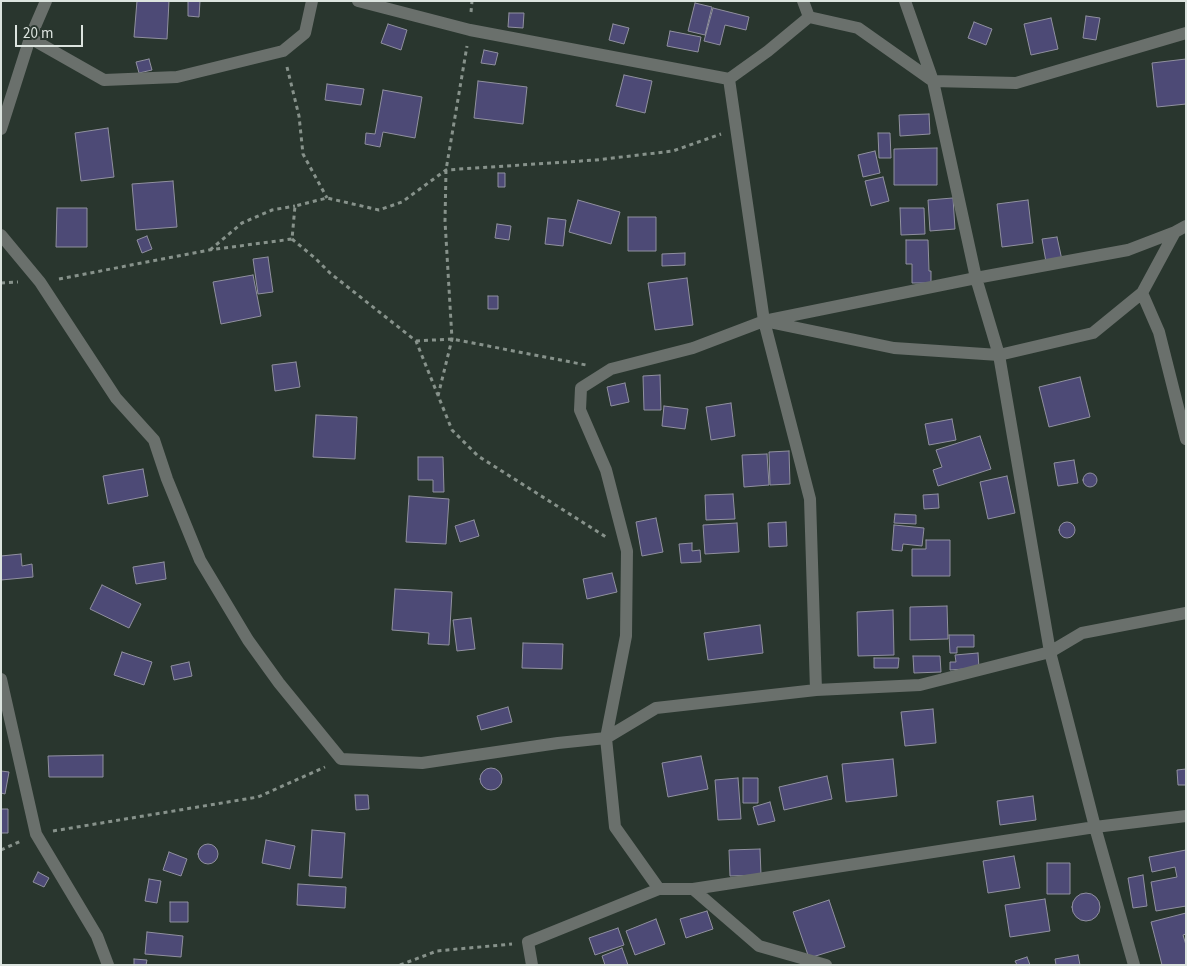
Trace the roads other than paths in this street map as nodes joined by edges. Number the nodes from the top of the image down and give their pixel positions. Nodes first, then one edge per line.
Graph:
1 (46, 1) edge
2 (312, 1) edge
3 (358, 1) edge
4 (803, 1) edge
5 (905, 1) edge
6 (809, 17) junction
7 (1186, 33) edge
8 (30, 38) junction
9 (729, 79) junction
10 (933, 81) junction
11 (1, 129) edge
12 (1181, 229) edge
13 (1, 235) edge
14 (976, 278) junction
15 (1142, 293) junction
16 (764, 322) junction
17 (999, 355) junction
18 (1186, 439) edge
19 (1186, 613) edge
20 (1050, 652) junction
21 (1, 679) edge
22 (816, 690) junction
23 (606, 738) junction
24 (1186, 816) edge
25 (1095, 828) junction
26 (659, 889) junction
27 (694, 889) junction
28 (108, 965) edge
29 (532, 965) edge
30 (826, 965) edge
31 (1134, 965) edge

1 - 8 street
2 - 8 street
3 - 9 street
4 - 6 street
5 - 10 street
6 - 9 street
6 - 10 street
7 - 10 street
8 - 11 street
9 - 16 street
10 - 14 street
12 - 14 street
12 - 15 street
13 - 23 street
14 - 16 street
14 - 17 street
15 - 17 street
15 - 18 street
16 - 17 street
16 - 22 street
16 - 23 street
17 - 20 street
19 - 20 street
20 - 22 street
20 - 25 street
21 - 28 street
22 - 23 street
23 - 26 street
24 - 25 street
25 - 27 street
25 - 31 street
26 - 27 street
26 - 29 street
27 - 30 street

